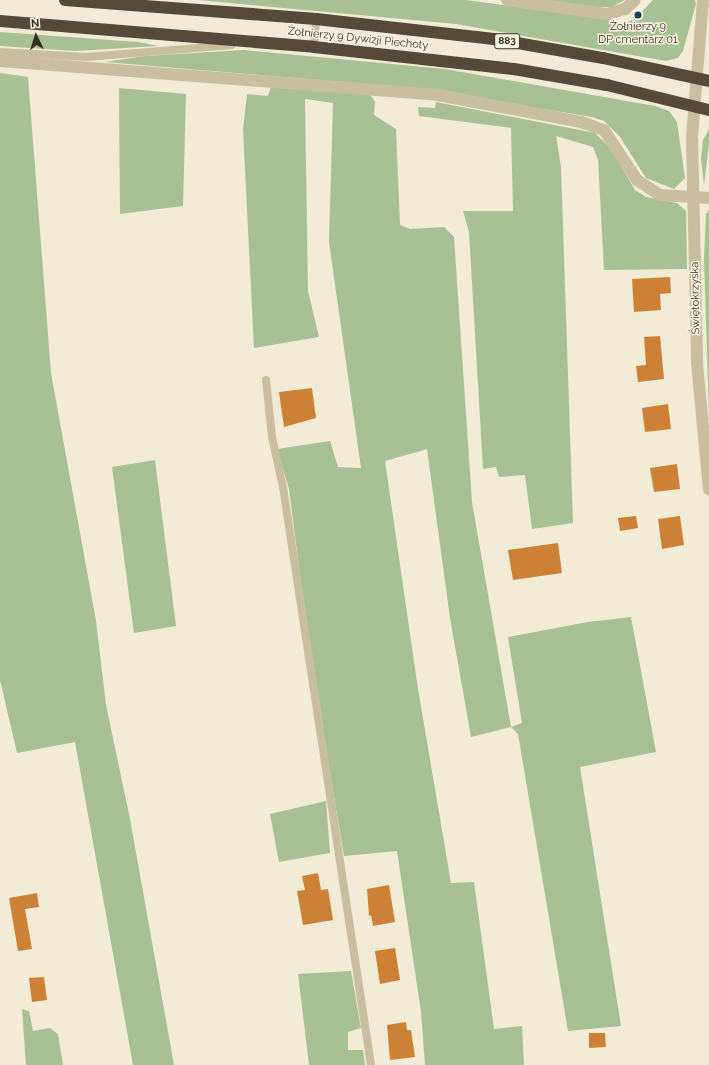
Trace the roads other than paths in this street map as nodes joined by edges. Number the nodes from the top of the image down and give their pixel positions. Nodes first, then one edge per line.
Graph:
1 (65, 0) edge
2 (507, 0) edge
3 (635, 0) edge
4 (703, 0) edge
5 (316, 19) junction
6 (0, 21) edge
7 (268, 43) junction
8 (314, 47) junction
9 (0, 52) edge
10 (0, 60) edge
11 (695, 78) junction
12 (709, 81) edge
13 (694, 106) junction
14 (709, 110) edge
15 (693, 197) junction
16 (709, 198) edge
17 (266, 380) dead end
18 (709, 489) edge
19 (370, 1065) edge

1 - 5 highway, Żołnierzy 9 Dywizji Piechoty / 883
2 - 3 street
4 - 11 street
5 - 8 lane
5 - 11 highway, Żołnierzy 9 Dywizji Piechoty / 883
6 - 7 highway, Żołnierzy 9 Dywizji Piechoty
7 - 8 highway, Żołnierzy 9 Dywizji Piechoty
7 - 9 lane
8 - 13 highway, Żołnierzy 9 Dywizji Piechoty
10 - 15 street
11 - 12 highway, Żołnierzy 9 Dywizji Piechoty / 883
11 - 13 street, Świętokrzyska
13 - 14 highway, Żołnierzy 9 Dywizji Piechoty
13 - 15 street, Świętokrzyska
15 - 16 street
15 - 18 street, Świętokrzyska
17 - 19 lane

